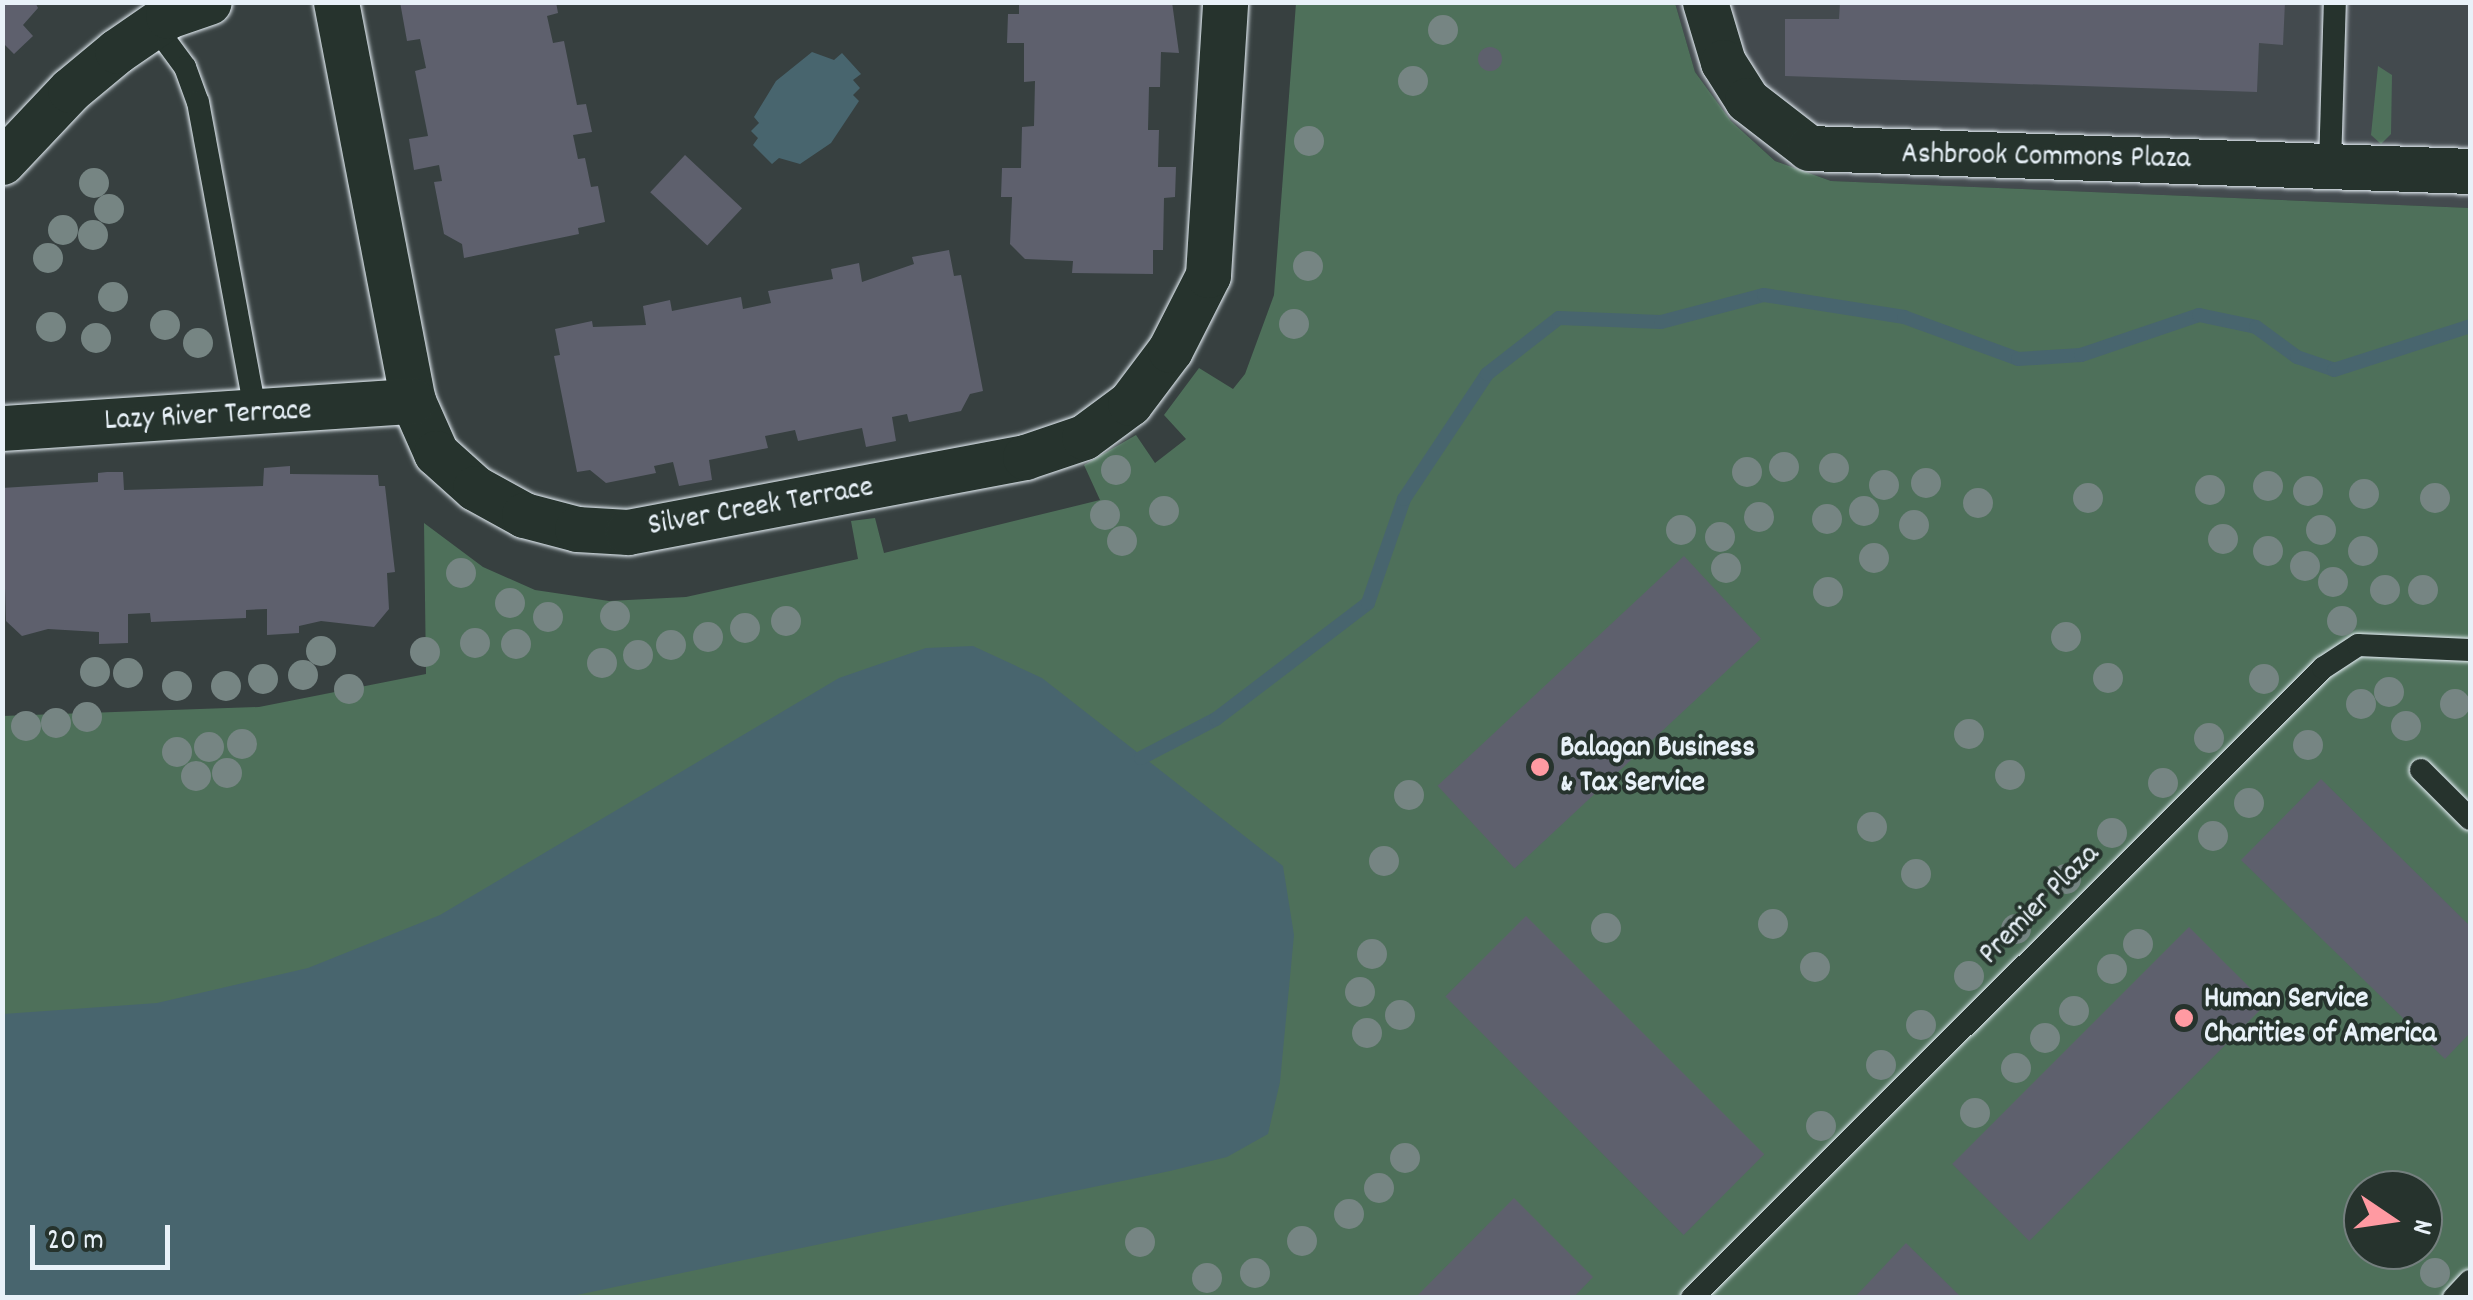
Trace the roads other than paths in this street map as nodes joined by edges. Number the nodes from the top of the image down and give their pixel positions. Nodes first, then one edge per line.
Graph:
1 (209, 2) edge
2 (336, 2) edge
3 (1226, 2) edge
4 (1705, 2) edge
5 (2335, 2) edge
6 (154, 25) junction
7 (2, 162) edge
8 (2330, 166) junction
9 (2470, 170) edge
10 (413, 401) junction
11 (256, 416) junction
12 (2, 428) edge
13 (2470, 650) edge
14 (2422, 770) dead end
15 (2470, 819) edge
16 (2470, 1281) edge
17 (1692, 1298) edge
18 (2454, 1298) edge

1 - 6 street
2 - 10 street, Silver Creek Terrace
3 - 10 street, Silver Creek Terrace
4 - 8 street, Ashbrook Commons Plaza
5 - 8 lane
6 - 7 street
6 - 11 lane
8 - 9 street, Ashbrook Commons Plaza
10 - 11 street, Lazy River Terrace
11 - 12 street, Lazy River Terrace
13 - 17 lane, Premier Plaza
14 - 15 lane
16 - 18 lane

